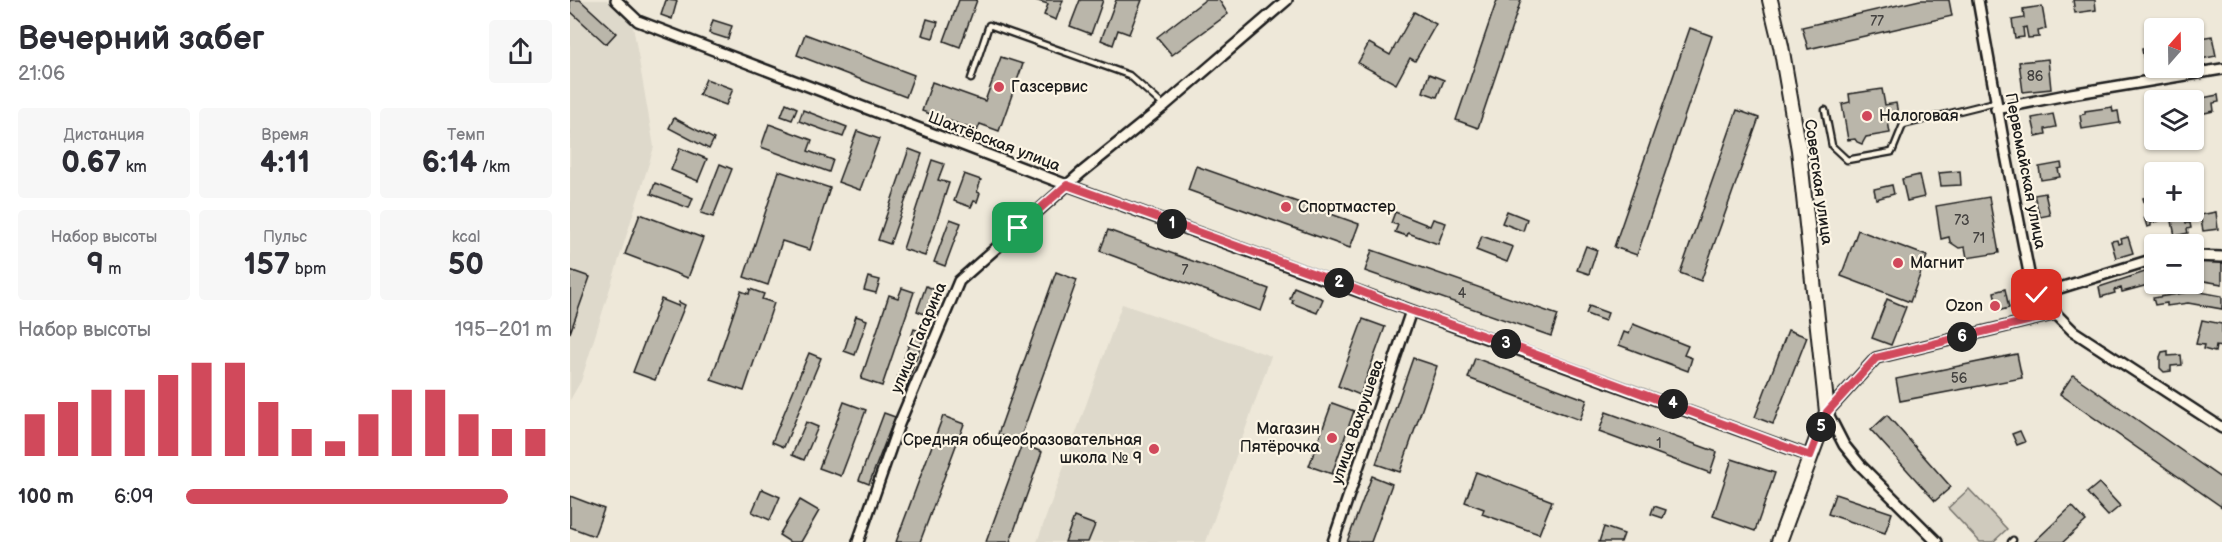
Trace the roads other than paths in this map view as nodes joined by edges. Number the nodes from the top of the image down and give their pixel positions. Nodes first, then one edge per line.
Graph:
1 (616, 0) edge
2 (1770, 0) edge
3 (1990, 0) edge
4 (1283, 1) edge
5 (1978, 2) edge
6 (2222, 69) edge
7 (971, 79) dead end
8 (1164, 106) junction
9 (1996, 106) junction
10 (1826, 110) dead end
11 (1067, 185) junction
12 (2204, 256) edge
13 (2222, 256) edge
14 (2144, 262) edge
15 (2037, 295) junction
16 (1411, 311) junction
17 (2056, 314) junction
18 (1827, 412) junction
19 (2222, 429) edge
20 (1810, 456) junction
21 (858, 542) edge
22 (1333, 542) edge
23 (1779, 542) edge
24 (1937, 542) edge

1 - 11 street, Шахтёрская улица
2 - 18 main road, Советская улица
3 - 5 street, Первомайская улица
4 - 8 street, улица Гагарина
5 - 9 street, Первомайская улица
6 - 9 street
7 - 8 lane
8 - 11 street, улица Гагарина
9 - 10 lane
9 - 15 street, Первомайская улица
11 - 16 street, Шахтёрская улица
11 - 21 street, улица Гагарина
12 - 13 street
14 - 15 street
15 - 17 street, Первомайская улица
16 - 20 street, Шахтёрская улица
16 - 22 street, улица Вахрушева
17 - 18 street
17 - 19 street, Первомайская улица
18 - 20 main road
18 - 24 street
20 - 23 main road

